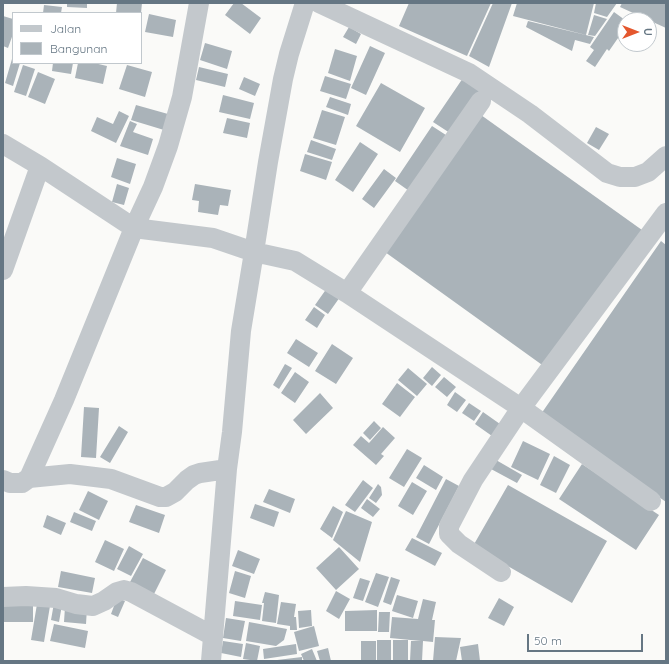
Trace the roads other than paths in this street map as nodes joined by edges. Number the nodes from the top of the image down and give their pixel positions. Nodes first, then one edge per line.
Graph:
1 (305, 3) edge
2 (319, 3) edge
3 (195, 4) edge
4 (481, 101) dead end
5 (3, 144) edge
6 (666, 156) edge
7 (40, 166) junction
8 (663, 223) edge
9 (134, 228) junction
10 (254, 252) junction
11 (3, 270) edge
12 (347, 293) junction
13 (521, 408) junction
14 (227, 469) junction
15 (29, 478) junction
16 (3, 480) edge
17 (651, 501) dead end
18 (501, 572) dead end
19 (3, 597) edge
20 (213, 636) junction
21 (211, 661) edge

1 - 10 street
2 - 6 street
3 - 9 street
4 - 12 street
5 - 7 street
7 - 9 street
7 - 11 street
8 - 13 street
9 - 10 street
9 - 15 street
10 - 12 street
10 - 14 street
12 - 13 street
13 - 17 street
13 - 18 street
14 - 15 street
14 - 20 street
15 - 16 street
19 - 20 street
20 - 21 street

